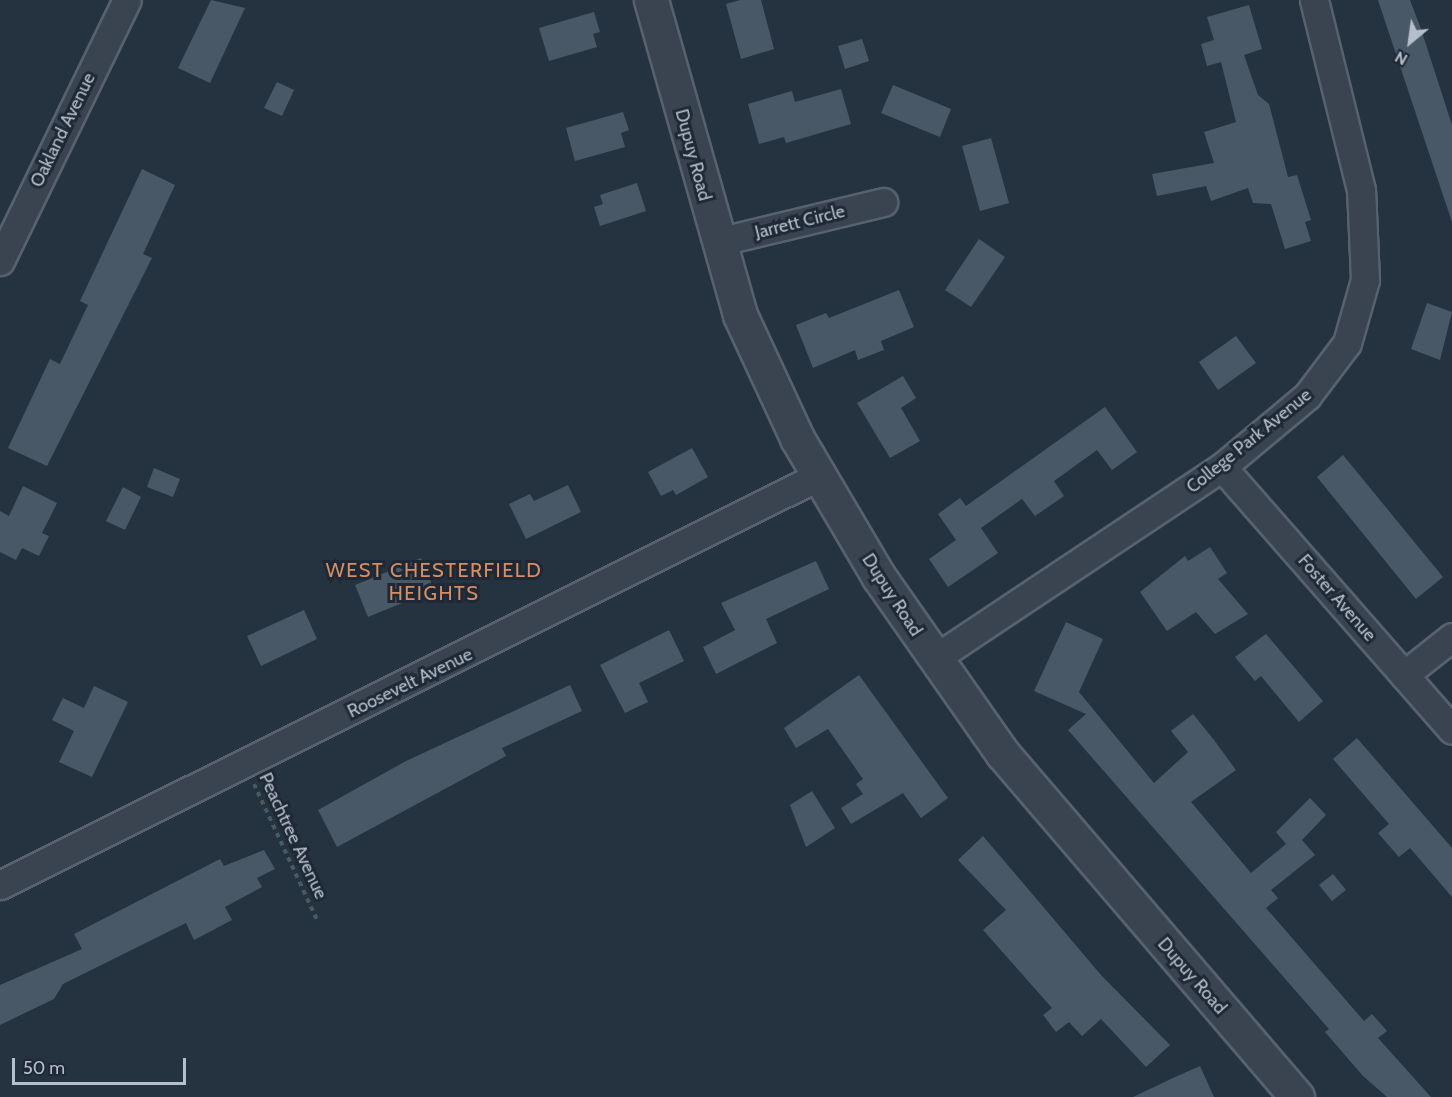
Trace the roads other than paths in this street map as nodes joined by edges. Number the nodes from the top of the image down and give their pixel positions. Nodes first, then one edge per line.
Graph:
1 (127, 0) edge
2 (651, 0) edge
3 (1314, 0) edge
4 (883, 202) dead end
5 (717, 242) junction
6 (0, 261) edge
7 (1222, 467) junction
8 (819, 476) junction
9 (1452, 637) edge
10 (934, 660) junction
11 (1404, 675) junction
12 (1452, 730) edge
13 (0, 885) edge
14 (1285, 1094) edge

1 - 6 street, Oakland Avenue
2 - 5 street, Dupuy Road
3 - 7 street, College Park Avenue
4 - 5 street, Jarrett Circle
5 - 8 street, Dupuy Road
7 - 10 street, College Park Avenue
7 - 11 street, Foster Avenue
8 - 10 street, Dupuy Road
8 - 13 street, Roosevelt Avenue
9 - 11 street
10 - 14 street, Dupuy Road
11 - 12 street, Foster Avenue

